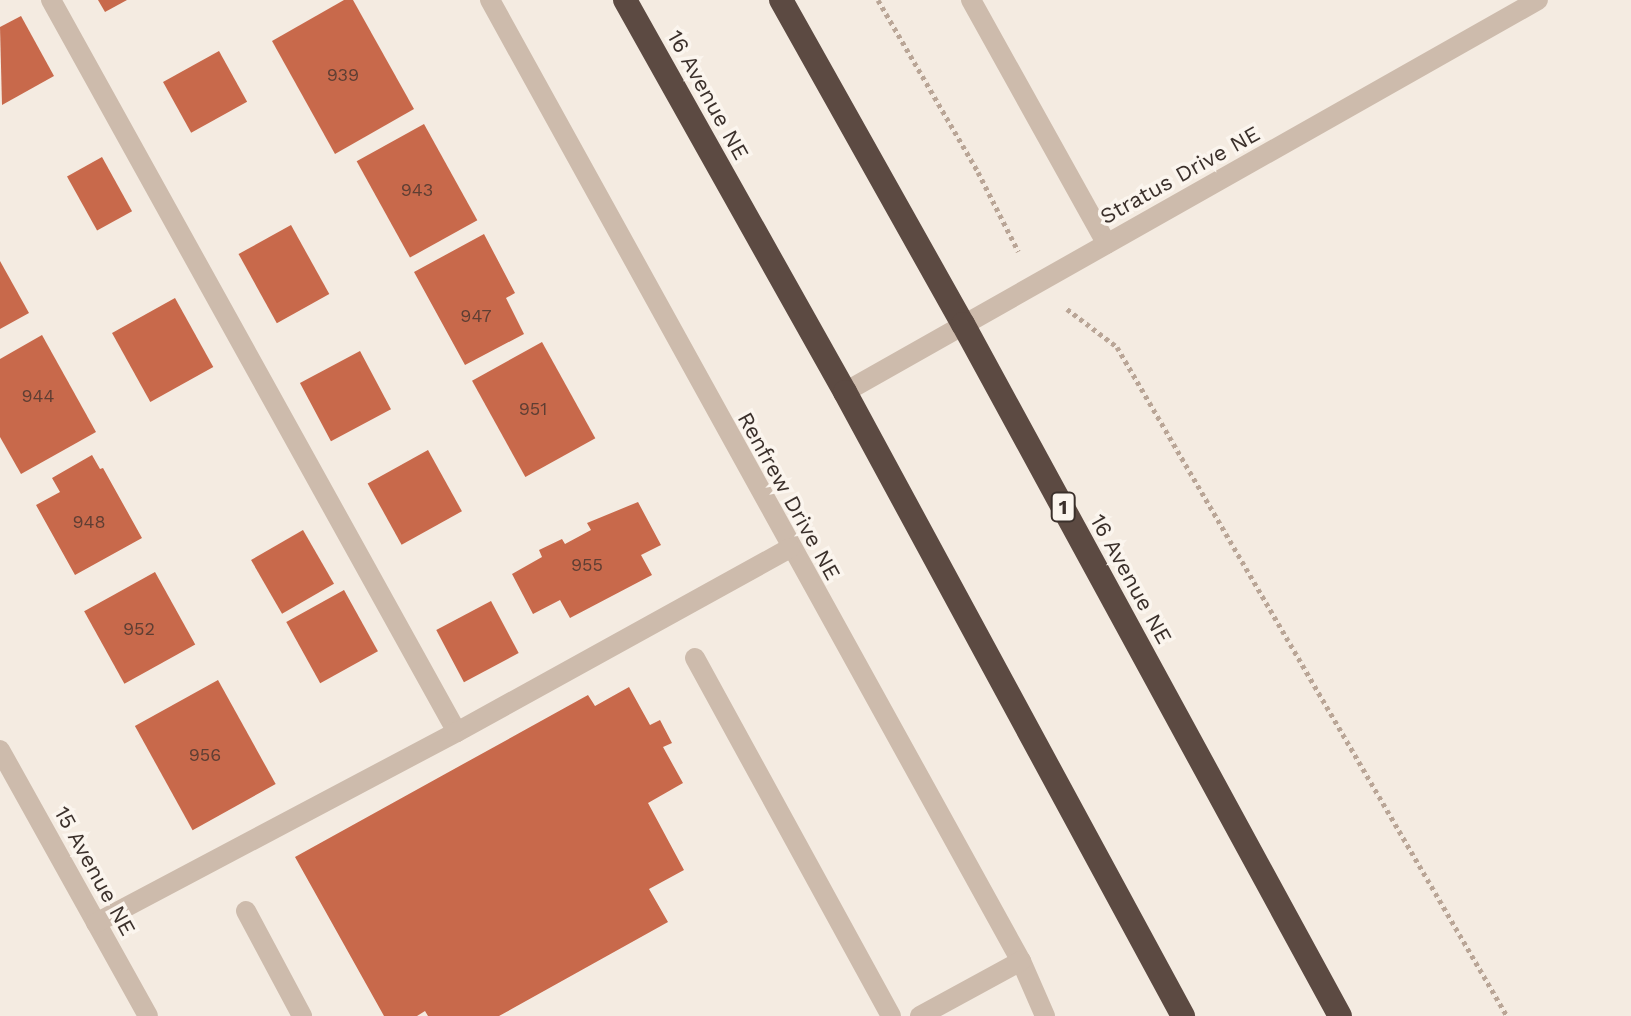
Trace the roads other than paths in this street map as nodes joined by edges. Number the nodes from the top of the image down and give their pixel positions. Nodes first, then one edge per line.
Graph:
1 (51, 0) edge
2 (490, 0) edge
3 (625, 0) edge
4 (781, 0) edge
5 (971, 0) edge
6 (1538, 0) edge
7 (1107, 244) junction
8 (963, 324) junction
9 (845, 392) junction
10 (790, 548) junction
11 (695, 658) dead end
12 (457, 732) junction
13 (0, 750) edge
14 (246, 911) dead end
15 (96, 923) junction
16 (1021, 961) junction
17 (148, 1016) edge
18 (302, 1016) edge
19 (891, 1016) edge
20 (920, 1016) edge
21 (1045, 1016) edge
22 (1183, 1016) edge
23 (1340, 1016) edge

1 - 12 street
2 - 10 street, Renfrew Drive NE
3 - 9 highway, 16 Avenue NE
4 - 8 highway, 16 Avenue NE / 1
5 - 7 street
6 - 7 street, Stratus Drive NE
7 - 8 street, Stratus Drive NE
8 - 9 street, Stratus Drive NE
8 - 23 highway, 16 Avenue NE / 1
9 - 22 highway, 16 Avenue NE
10 - 12 street
10 - 16 street, Renfrew Drive NE
11 - 19 street
12 - 15 street
13 - 15 street, 15 Avenue NE
14 - 18 street
15 - 17 street, 15 Avenue NE
16 - 20 street
16 - 21 street, Renfrew Drive NE

